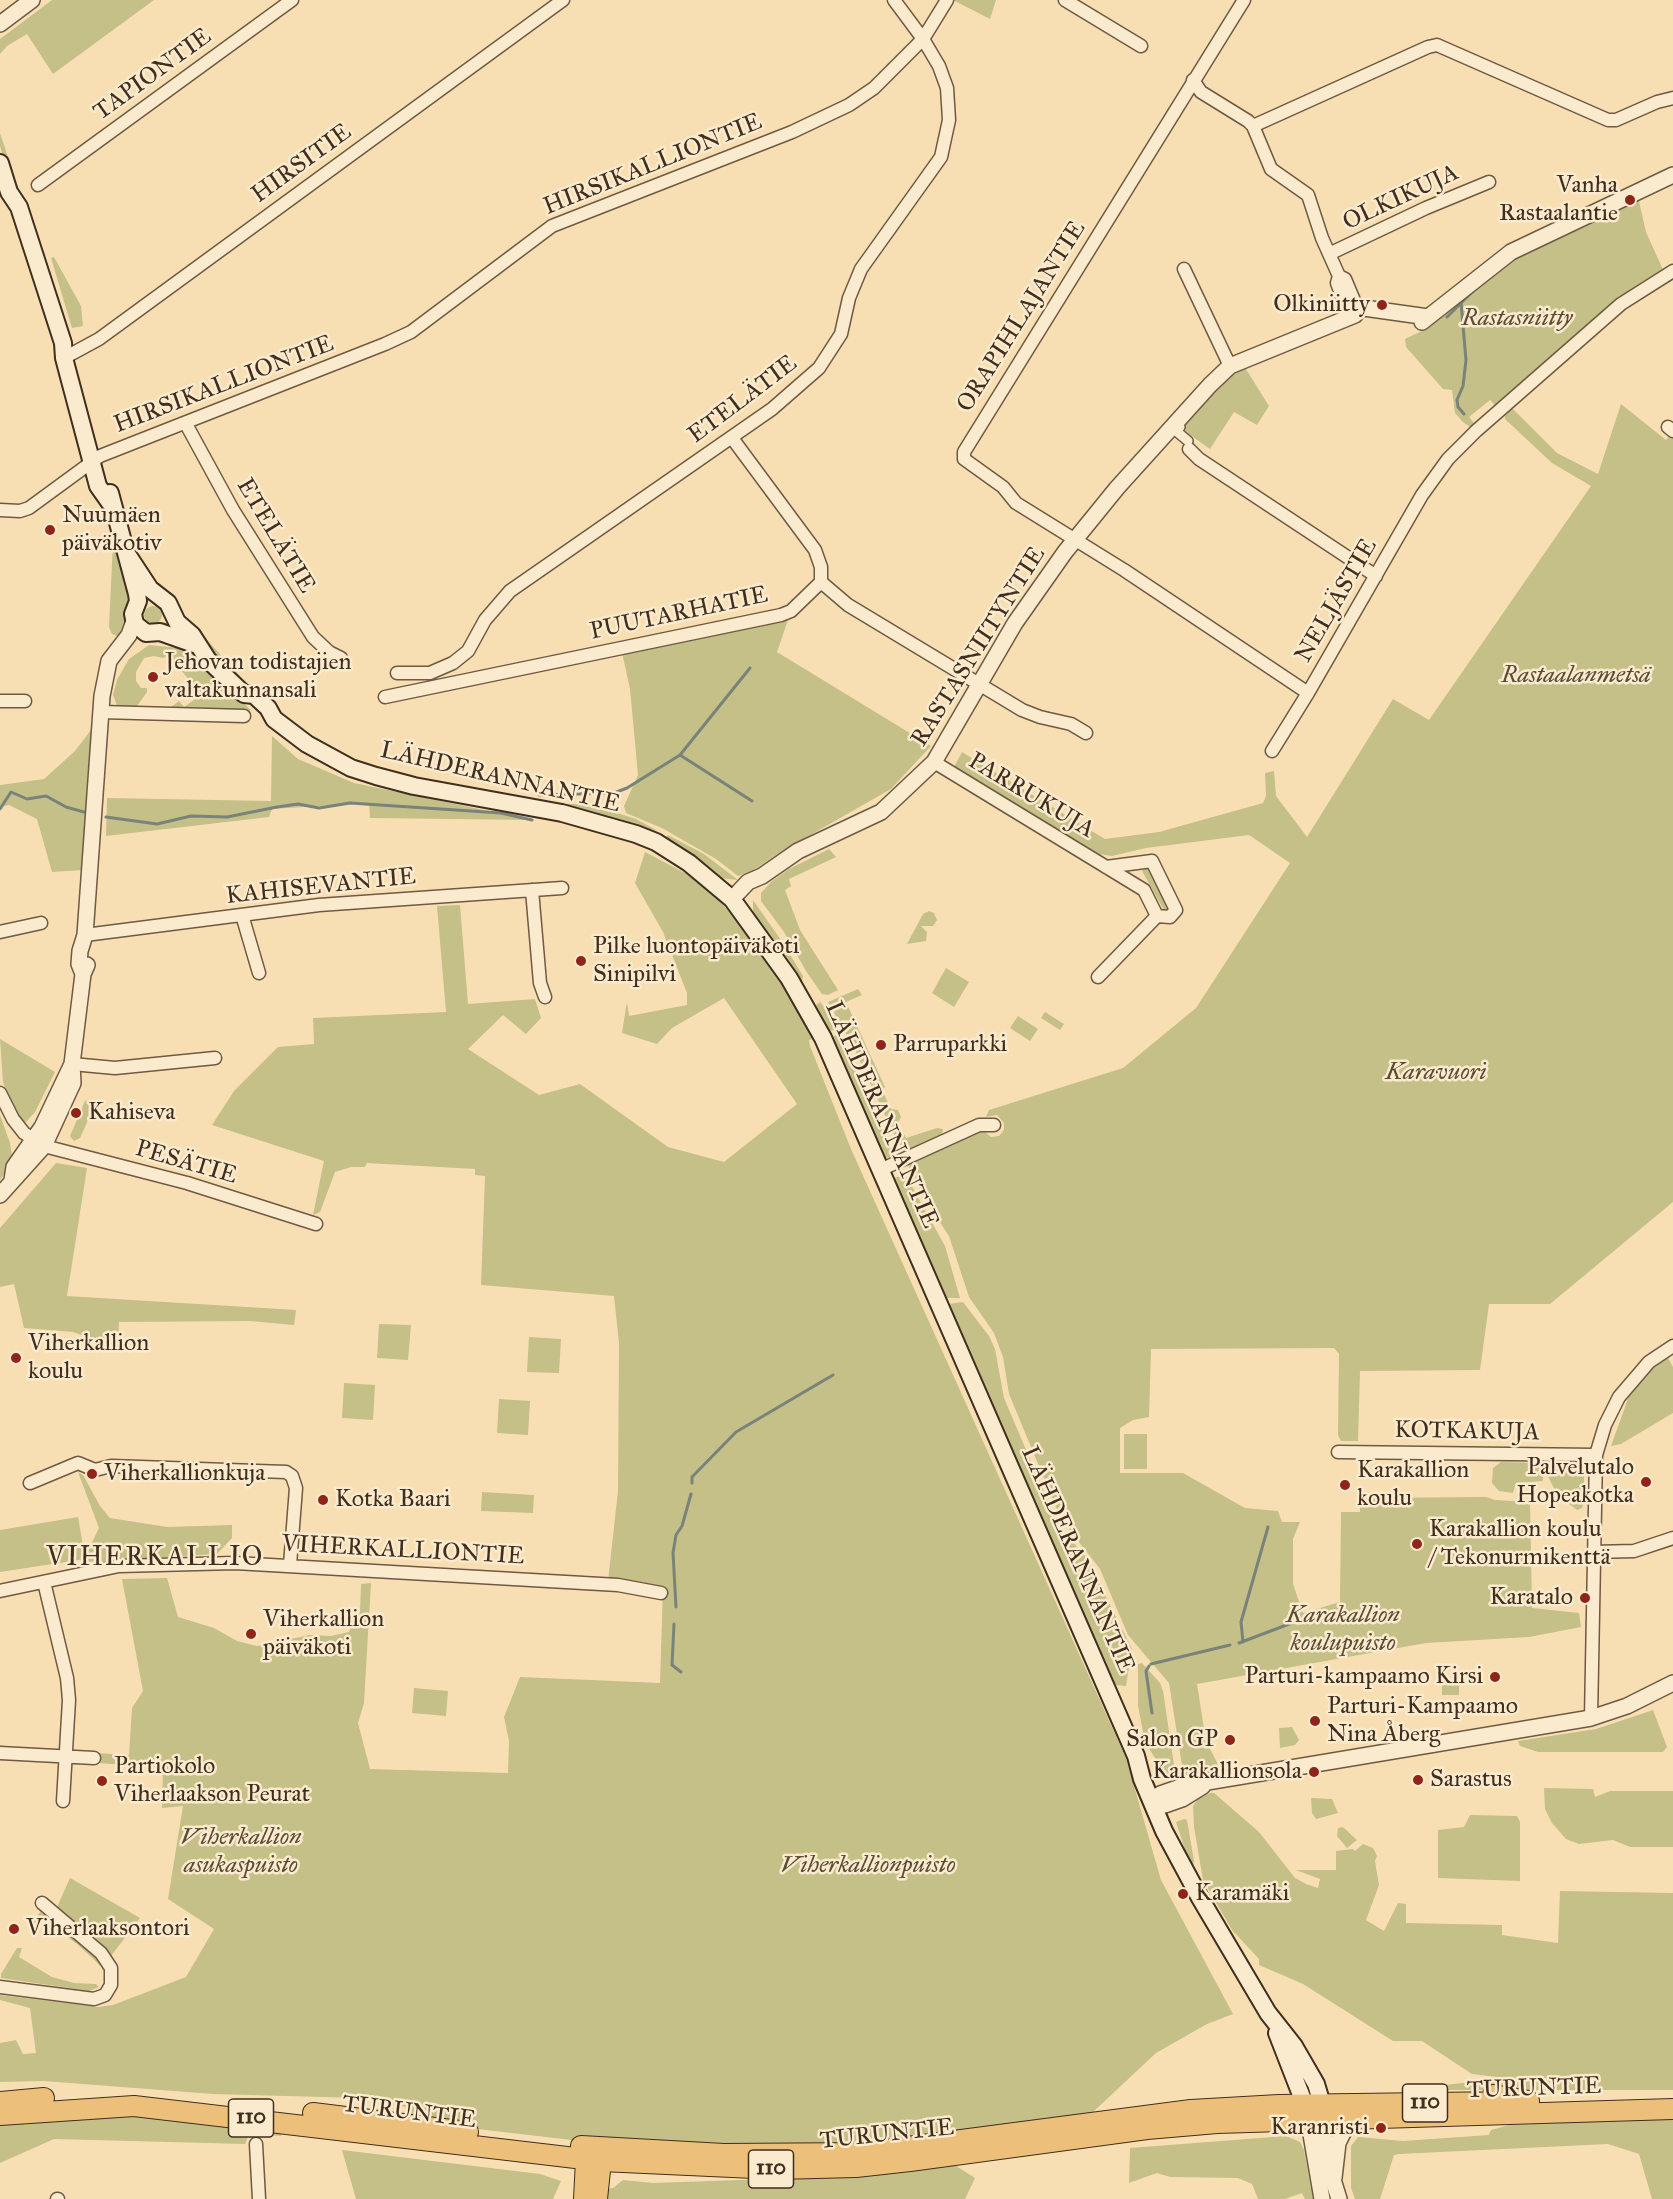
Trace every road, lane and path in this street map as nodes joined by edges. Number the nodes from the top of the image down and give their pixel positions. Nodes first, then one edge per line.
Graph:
1 (32, 0) edge
2 (292, 0) edge
3 (563, 0) edge
4 (894, 0) edge
5 (947, 0) edge
6 (1065, 0) edge
7 (1244, 0) edge
8 (16, 10) junction
9 (0, 14) edge
10 (0, 24) edge
11 (923, 39) junction
12 (1141, 46) dead end
13 (1194, 80) junction
14 (1673, 98) edge
15 (1253, 126) junction
16 (0, 163) edge
17 (1673, 175) edge
18 (1489, 182) dead end
19 (38, 185) dead end
20 (1331, 253) junction
21 (1184, 269) dead end
22 (1673, 270) edge
23 (1354, 314) junction
24 (64, 358) junction
25 (1230, 366) junction
26 (186, 424) junction
27 (1180, 427) dead end
28 (732, 438) junction
29 (1188, 443) joint
30 (96, 459) junction
31 (0, 510) edge
32 (1075, 539) junction
33 (128, 554) junction
34 (1376, 576) junction
35 (821, 582) junction
36 (155, 595) junction
37 (138, 601) junction
38 (171, 610) junction
39 (134, 621) junction
40 (155, 633) junction
41 (195, 644) junction
42 (341, 658) dead end
43 (397, 673) dead end
44 (106, 676) junction
45 (978, 684) junction
46 (1308, 693) junction
47 (385, 697) dead end
48 (0, 701) edge
49 (25, 701) dead end
50 (101, 712) junction
51 (244, 716) dead end
52 (1086, 732) dead end
53 (1272, 751) dead end
54 (934, 762) junction
55 (1106, 867) junction
56 (562, 888) dead end
57 (532, 890) junction
58 (732, 899) junction
59 (242, 915) junction
60 (1157, 916) junction
61 (41, 923) dead end
62 (0, 932) edge
63 (85, 935) junction
64 (260, 973) dead end
65 (1098, 977) dead end
66 (545, 997) dead end
67 (215, 1058) dead end
68 (72, 1064) junction
69 (0, 1093) edge
70 (994, 1125) dead end
71 (39, 1143) junction
72 (880, 1170) junction
73 (0, 1195) edge
74 (316, 1224) dead end
75 (1673, 1346) edge
76 (1338, 1452) dead end
77 (1596, 1455) junction
78 (30, 1483) dead end
79 (1673, 1538) edge
80 (1593, 1552) junction
81 (290, 1566) junction
82 (44, 1582) junction
83 (0, 1591) edge
84 (661, 1593) dead end
85 (1673, 1683) edge
86 (1591, 1718) junction
87 (0, 1752) edge
88 (65, 1756) junction
89 (94, 1758) dead end
90 (63, 1801) dead end
91 (1159, 1801) junction
92 (42, 1903) dead end
93 (0, 1987) edge
94 (1673, 2100) edge
95 (0, 2102) edge
96 (1316, 2108) junction
97 (1673, 2109) edge
98 (0, 2115) edge
99 (1356, 2119) junction
100 (256, 2144) dead end
101 (594, 2156) junction
102 (1334, 2181) junction
103 (259, 2199) edge
104 (584, 2199) edge
105 (597, 2199) edge
106 (1322, 2199) edge
107 (1339, 2199) edge

1 - 8 street
2 - 19 street, TAPIONTIE
3 - 24 street, HIRSITIE
4 - 11 street, ETELÄTIE
5 - 11 street, HIRSIKALLIONTIE
6 - 12 street
7 - 13 street
8 - 9 street
8 - 10 street
11 - 26 street, HIRSIKALLIONTIE
11 - 28 street, ETELÄTIE
13 - 15 street
13 - 32 street, ORAPIHLAJANTIE
14 - 15 street
15 - 20 street
16 - 24 main road
17 - 23 street
18 - 20 street, OLKIKUJA
20 - 23 street
21 - 25 street
22 - 34 street, NELJÄSTIE
23 - 25 street, RASTASNIITYNTIE
24 - 30 main road
25 - 32 street, RASTASNIITYNTIE
26 - 30 street, HIRSIKALLIONTIE
26 - 42 street, ETELÄTIE
27 - 29 street
28 - 35 street
28 - 43 street, ETELÄTIE
29 - 34 street
30 - 31 street, HIRSIKALLIONTIE
30 - 33 main road
32 - 45 street, RASTASNIITYNTIE
32 - 46 street, NELJÄSTIE
33 - 36 main road
33 - 37 main road
34 - 46 street, NELJÄSTIE
35 - 45 street
35 - 47 street, PUUTARHATIE
36 - 37 street
36 - 38 main road
37 - 39 main road
38 - 40 street
38 - 41 main road, LÄHDERANNANTIE
39 - 40 main road
39 - 44 street
40 - 41 main road, LÄHDERANNANTIE
40 - 44 street
41 - 58 main road, LÄHDERANNANTIE
44 - 50 street
45 - 52 street
45 - 54 street, RASTASNIITYNTIE
46 - 53 street
48 - 49 street
50 - 51 street
50 - 63 street
54 - 55 street, PARRUKUJA
54 - 58 street, RASTASNIITYNTIE
55 - 60 street, PARRUKUJA
55 - 60 street, PARRUKUJA
56 - 57 street, KAHISEVANTIE
57 - 59 street, KAHISEVANTIE
57 - 66 street
58 - 72 main road, LÄHDERANNANTIE
59 - 63 street, KAHISEVANTIE
59 - 64 street
60 - 65 street, PARRUKUJA
61 - 62 street
63 - 68 street
67 - 68 street
68 - 71 street
69 - 71 street
70 - 72 street
71 - 73 street
71 - 74 street, PESÄTIE
72 - 91 main road, LÄHDERANNANTIE
75 - 77 street
76 - 77 street, KOTKAKUJA
77 - 80 street
78 - 81 street
79 - 80 street
80 - 86 street
81 - 82 street, VIHERKALLIONTIE
81 - 84 street, VIHERKALLIONTIE
82 - 83 street, VIHERKALLIONTIE
82 - 88 street
85 - 86 street
86 - 91 street
87 - 88 street
88 - 89 street
88 - 90 street
91 - 96 main road, LÄHDERANNANTIE
92 - 93 street
94 - 96 main road, TURUNTIE / 110
95 - 101 main road, TURUNTIE / 110
96 - 99 main road, TURUNTIE / 110
96 - 101 main road, TURUNTIE / 110
96 - 102 street
96 - 106 street
97 - 99 main road, TURUNTIE / 110
98 - 101 main road, TURUNTIE / 110
99 - 102 street
100 - 103 street
101 - 104 main road
101 - 105 main road
102 - 107 street

